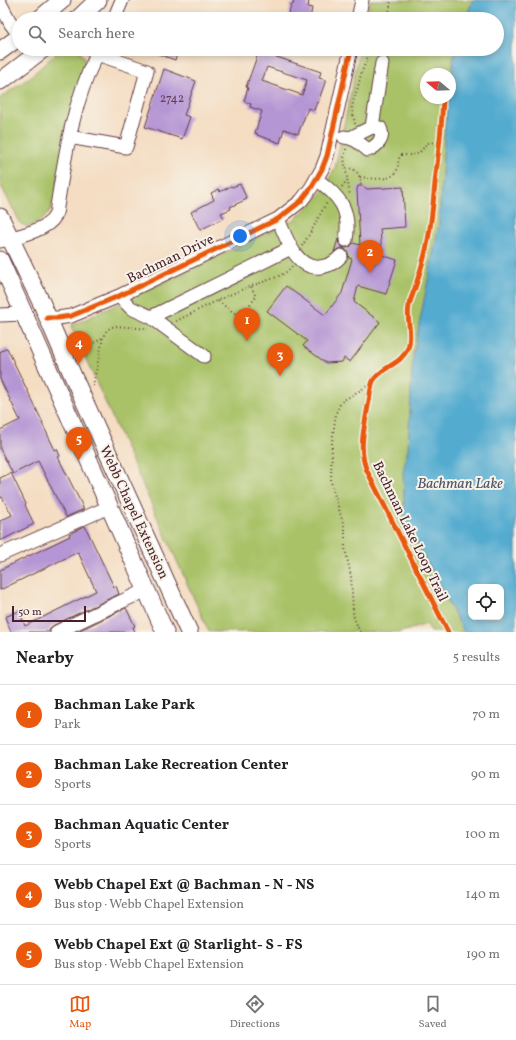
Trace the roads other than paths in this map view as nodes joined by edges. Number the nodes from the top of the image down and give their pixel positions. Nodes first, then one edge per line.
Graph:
1 (62, 0) edge
2 (98, 0) edge
3 (122, 0) edge
4 (362, 0) edge
5 (0, 3) edge
6 (48, 12) edge
7 (85, 12) edge
8 (117, 12) edge
9 (359, 12) edge
10 (12, 26) edge
11 (12, 42) edge
12 (0, 51) edge
13 (34, 56) edge
14 (94, 56) edge
15 (109, 56) edge
16 (349, 56) edge
17 (382, 63) dead end
18 (0, 81) edge
19 (372, 127) junction
20 (332, 136) junction
21 (69, 137) junction
22 (350, 138) junction
23 (316, 180) junction
24 (0, 217) edge
25 (278, 219) junction
26 (5, 240) edge
27 (346, 240) dead end
28 (291, 248) junction
29 (341, 256) dead end
30 (0, 260) edge
31 (119, 296) junction
32 (24, 314) junction
33 (0, 315) edge
34 (151, 317) junction
35 (48, 318) junction
36 (204, 356) dead end
37 (129, 499) junction
38 (109, 507) junction
39 (0, 555) edge
40 (146, 590) junction
41 (57, 632) edge
42 (165, 632) edge
43 (189, 632) edge

1 - 6 main road
2 - 7 main road
3 - 8 street
4 - 9 street
5 - 10 street
11 - 12 main road
13 - 18 main road
14 - 21 street
15 - 21 street
16 - 20 street, Bachman Drive
17 - 19 street
19 - 22 street
19 - 22 street
20 - 22 street
20 - 23 street, Bachman Drive
21 - 26 street
23 - 25 street, Bachman Drive
23 - 27 street
24 - 26 main road, Webb Chapel Extension
25 - 28 street
25 - 31 street, Bachman Drive
26 - 35 main road, Webb Chapel Extension
28 - 29 street
28 - 34 street
30 - 32 main road, Webb Chapel Extension
31 - 34 street
31 - 35 street, Bachman Drive
32 - 33 street
32 - 35 main road
32 - 38 main road, Webb Chapel Extension
34 - 36 street
35 - 37 main road, Webb Chapel Extension
37 - 38 main road
37 - 43 main road, Webb Chapel Extension
38 - 39 street
38 - 40 main road, Webb Chapel Extension
40 - 41 street
40 - 42 main road, Webb Chapel Extension

